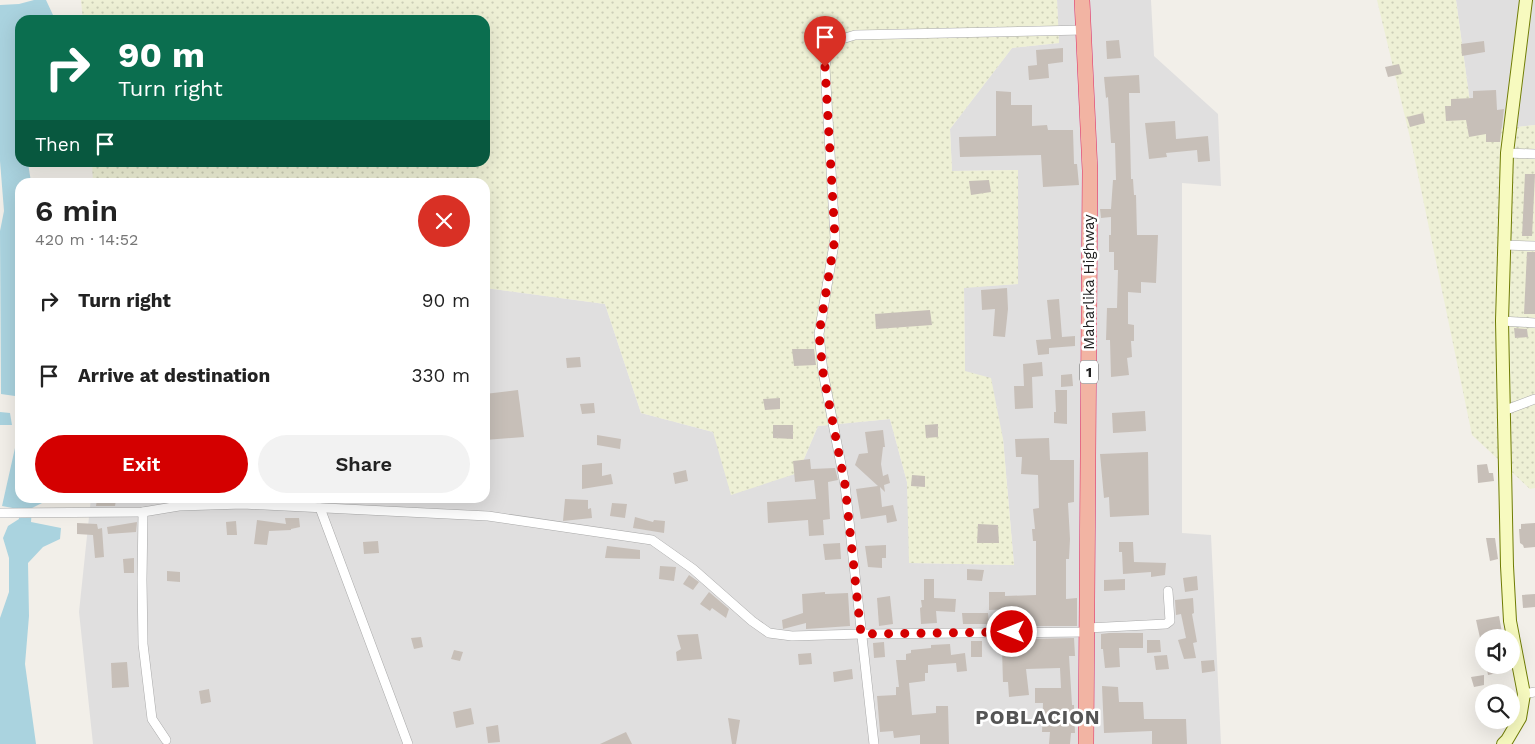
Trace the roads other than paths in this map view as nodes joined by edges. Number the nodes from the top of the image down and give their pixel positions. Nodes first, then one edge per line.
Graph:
1 (1082, 0) edge
2 (1526, 0) edge
3 (1083, 30) junction
4 (1507, 153) junction
5 (1535, 154) edge
6 (1504, 245) junction
7 (1535, 246) edge
8 (1502, 321) junction
9 (1535, 323) edge
10 (1535, 399) edge
11 (1503, 411) junction
12 (320, 508) junction
13 (144, 512) junction
14 (0, 513) edge
15 (1168, 591) dead end
16 (1087, 630) junction
17 (861, 634) junction
18 (1529, 693) edge
19 (166, 740) dead end
20 (408, 744) edge
21 (874, 744) edge
22 (1086, 744) edge
23 (1503, 744) edge

1 - 3 highway, Maharlika Highway / 1
2 - 4 main road
3 - 16 highway, Maharlika Highway / 1
3 - 17 street
4 - 5 street
4 - 6 main road
6 - 7 street
6 - 8 main road
8 - 9 street
8 - 11 main road
10 - 11 street
11 - 18 main road
12 - 13 street
12 - 17 street
12 - 20 street
13 - 14 street
13 - 19 street
15 - 16 street
16 - 17 street
16 - 22 highway, Maharlika Highway / 1
17 - 21 street
18 - 23 main road

